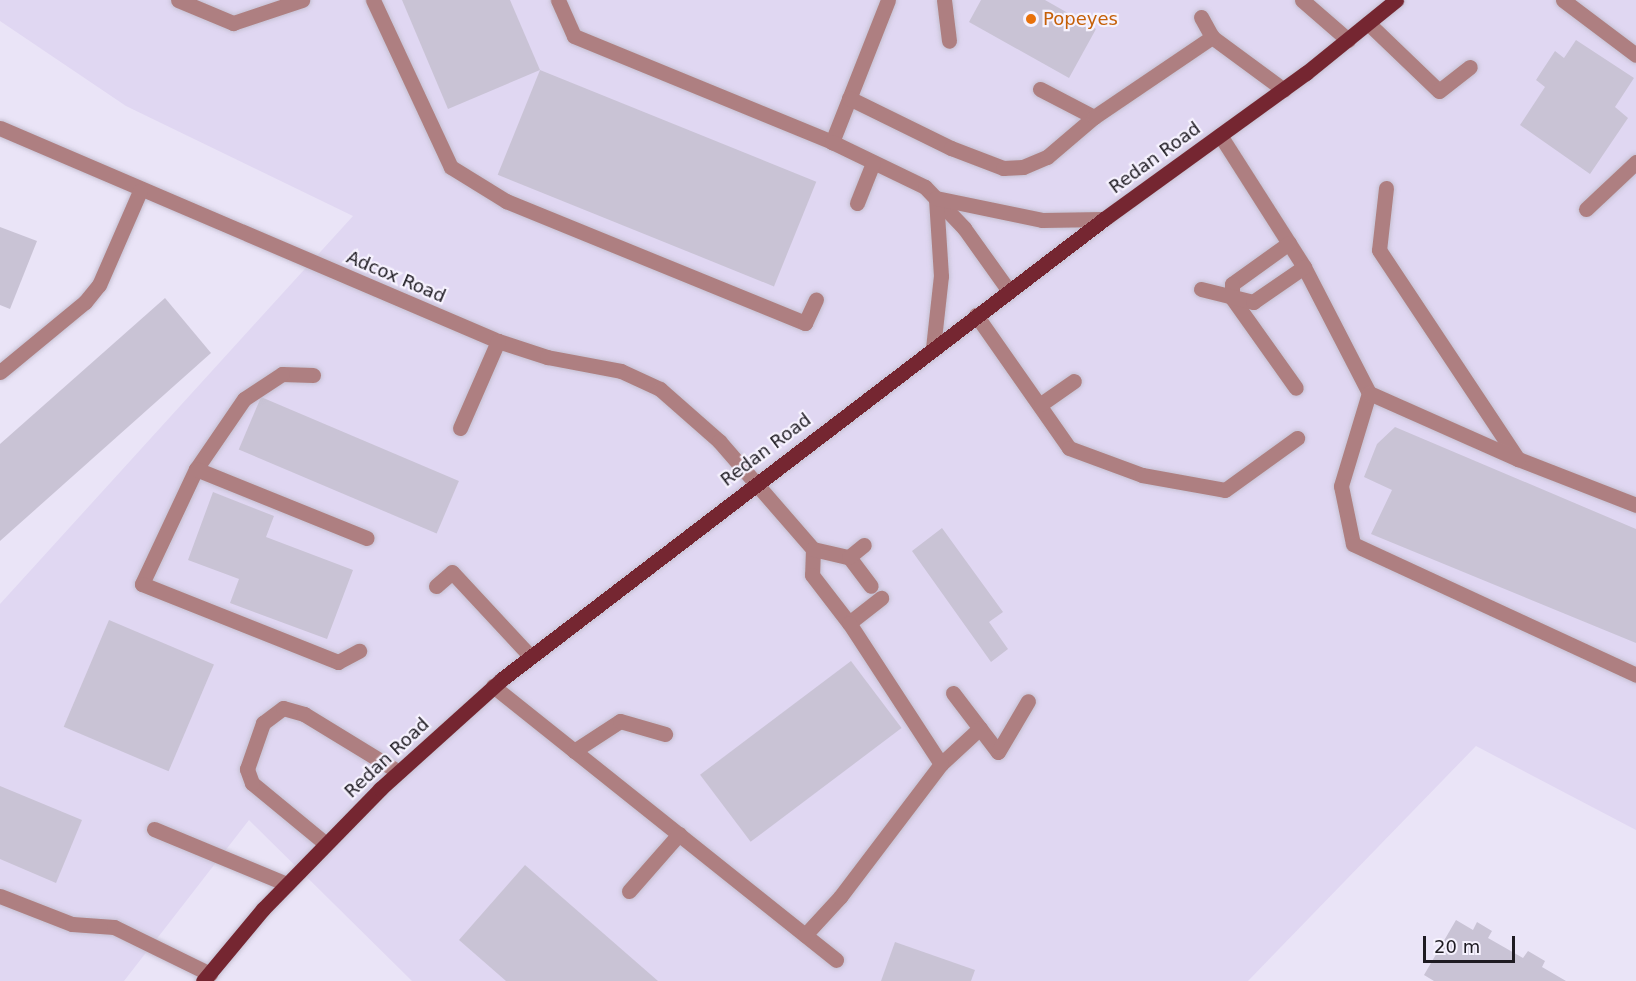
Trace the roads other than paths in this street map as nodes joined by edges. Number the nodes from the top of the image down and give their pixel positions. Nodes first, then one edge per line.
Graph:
1 (178, 0) edge
2 (302, 0) edge
3 (373, 0) edge
4 (558, 0) edge
5 (888, 0) edge
6 (945, 0) edge
7 (1302, 0) edge
8 (1396, 0) edge
9 (1563, 0) edge
10 (1201, 17) dead end
11 (1368, 23) junction
12 (1212, 37) junction
13 (1348, 40) junction
14 (949, 41) dead end
15 (1636, 55) edge
16 (1470, 67) dead end
17 (1040, 89) dead end
18 (1284, 90) junction
19 (849, 98) junction
20 (1094, 117) junction
21 (0, 128) edge
22 (1220, 135) junction
23 (832, 142) junction
24 (1636, 162) edge
25 (873, 163) junction
26 (1386, 188) dead end
27 (140, 191) junction
28 (936, 198) junction
29 (857, 203) dead end
30 (1586, 208) dead end
31 (1104, 219) junction
32 (1290, 243) junction
33 (1304, 267) junction
34 (1201, 289) dead end
35 (1009, 291) junction
36 (1232, 298) junction
37 (816, 299) dead end
38 (976, 315) junction
39 (498, 341) junction
40 (933, 348) junction
41 (0, 372) edge
42 (313, 375) dead end
43 (1074, 381) dead end
44 (1296, 388) dead end
45 (1369, 393) junction
46 (1041, 404) junction
47 (460, 428) dead end
48 (1297, 438) dead end
49 (1518, 459) junction
50 (196, 469) junction
51 (754, 483) junction
52 (1636, 505) edge
53 (367, 538) dead end
54 (864, 545) dead end
55 (813, 549) junction
56 (849, 556) junction
57 (436, 586) dead end
58 (849, 623) junction
59 (359, 651) dead end
60 (530, 656) junction
61 (1636, 675) edge
62 (493, 686) junction
63 (953, 693) dead end
64 (1028, 701) dead end
65 (980, 728) junction
66 (664, 734) dead end
67 (574, 751) junction
68 (941, 764) junction
69 (399, 772) junction
70 (154, 829) dead end
71 (678, 834) junction
72 (326, 844) junction
73 (287, 884) junction
74 (629, 891) dead end
75 (0, 896) edge
76 (805, 935) junction
77 (836, 960) dead end
78 (206, 977) edge

1 - 2 street
3 - 37 street
4 - 23 street
5 - 19 street
6 - 14 street
7 - 13 street
8 - 11 main road, Redan Road
9 - 15 street
10 - 12 street
11 - 13 main road, Redan Road
11 - 16 street
12 - 18 street
12 - 20 street
13 - 18 main road, Redan Road
17 - 20 street
18 - 22 main road, Redan Road
19 - 20 street
19 - 23 street
21 - 27 street, Adcox Road
22 - 31 main road, Redan Road
22 - 32 street
23 - 25 street
24 - 30 street
25 - 28 street
25 - 29 street
26 - 49 street
27 - 39 street, Adcox Road
27 - 41 street
28 - 31 street
28 - 35 street
28 - 40 street
31 - 35 main road, Redan Road
32 - 33 street
32 - 36 street
33 - 36 street
33 - 45 street
34 - 36 street
35 - 38 main road, Redan Road
36 - 44 street
38 - 40 main road, Redan Road
38 - 46 street
39 - 47 street
39 - 51 street, Adcox Road
40 - 51 main road, Redan Road
42 - 50 street
43 - 46 street
45 - 49 street
45 - 61 street
46 - 48 street
49 - 52 street
50 - 53 street
50 - 59 street
51 - 55 street, Adcox Road
51 - 60 main road, Redan Road
54 - 56 street
55 - 56 street
55 - 58 street
56 - 58 street
57 - 60 street
58 - 68 street
60 - 62 main road, Redan Road
62 - 67 street
62 - 69 main road, Redan Road
63 - 65 street
64 - 65 street
65 - 68 street
66 - 67 street
67 - 71 street
68 - 76 street
69 - 72 main road, Redan Road
69 - 72 street
70 - 73 street
71 - 74 street
71 - 76 street
72 - 73 main road, Redan Road
73 - 78 main road, Redan Road
75 - 78 street
76 - 77 street

